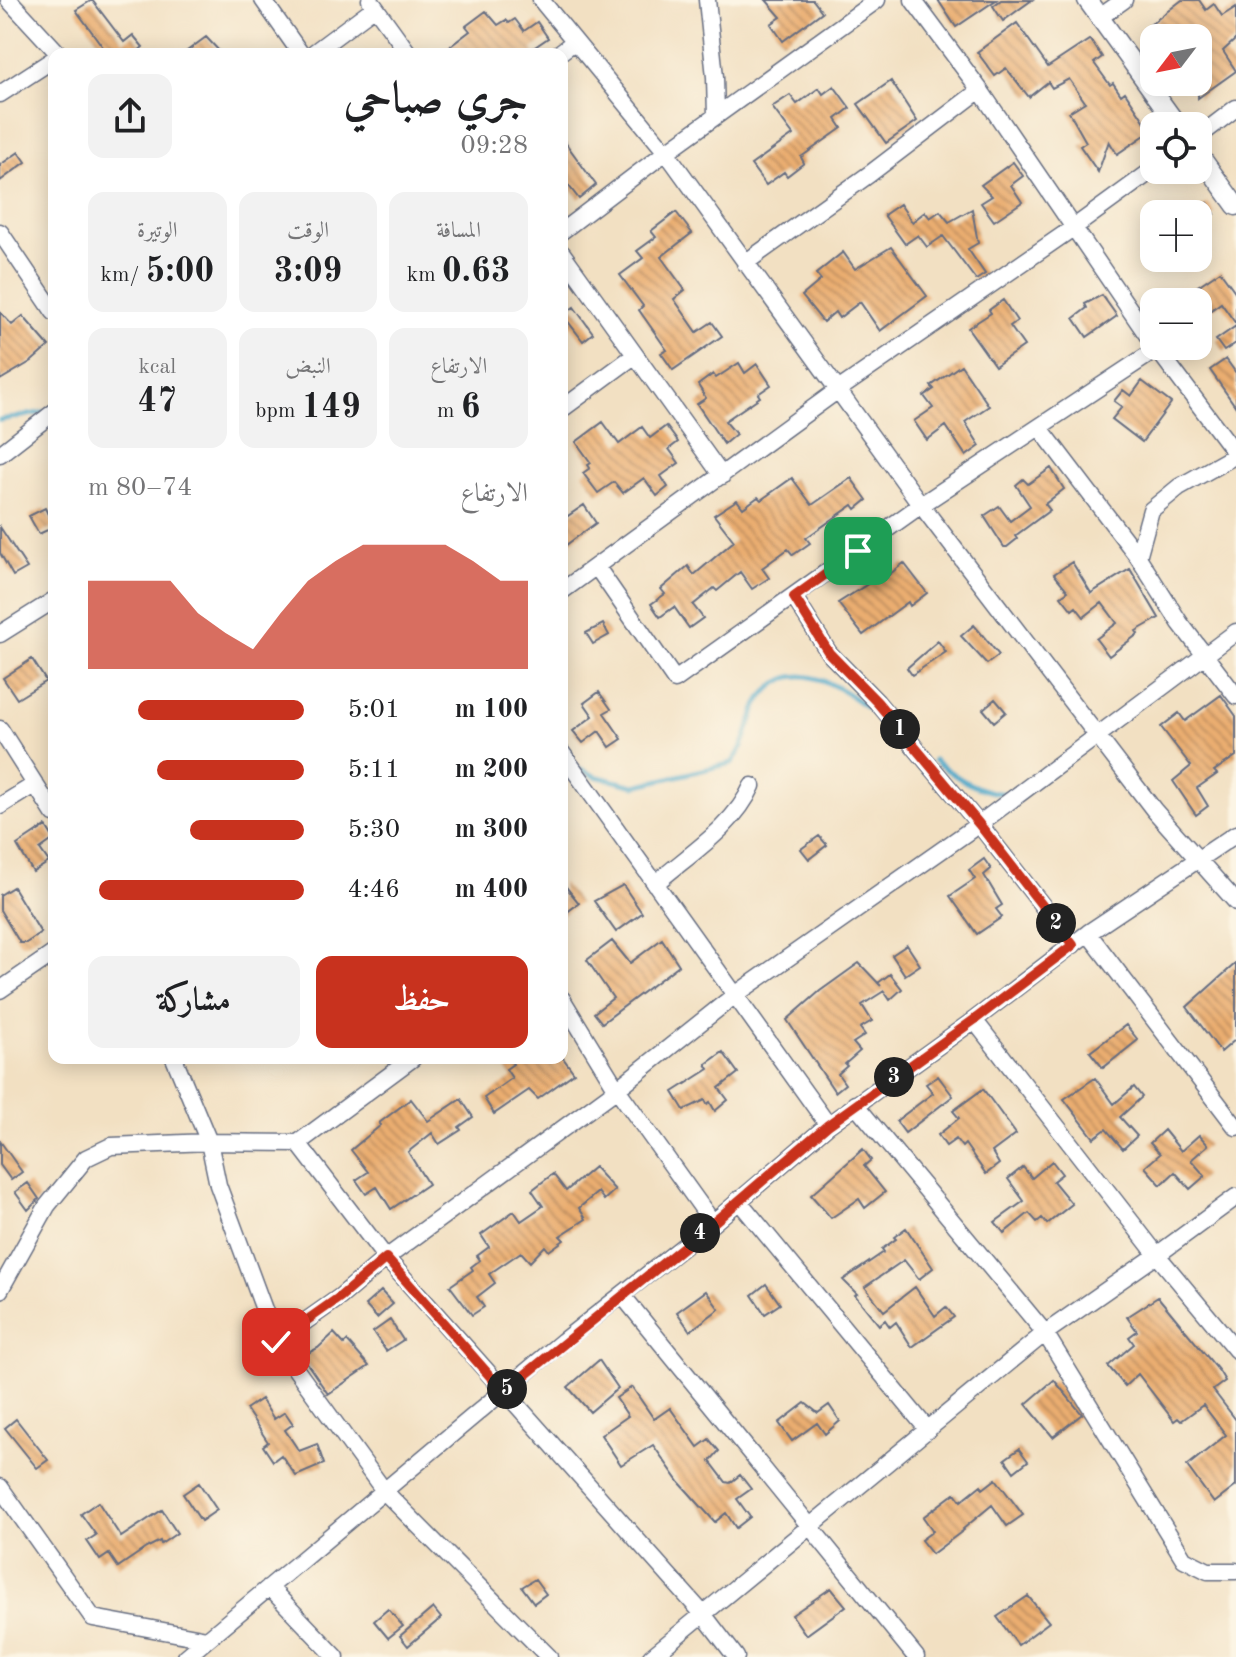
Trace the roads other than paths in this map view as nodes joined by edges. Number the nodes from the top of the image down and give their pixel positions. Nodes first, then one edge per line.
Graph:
1 (9, 0) edge
2 (263, 0) edge
3 (541, 0) edge
4 (707, 0) edge
5 (877, 0) edge
6 (913, 0) edge
7 (1087, 0) edge
8 (1124, 0) edge
9 (373, 4) edge
10 (1100, 17) junction
11 (574, 42) junction
12 (53, 48) edge
13 (297, 48) edge
14 (319, 48) edge
15 (405, 48) edge
16 (566, 48) edge
17 (48, 63) edge
18 (980, 90) junction
19 (0, 94) edge
20 (1236, 108) edge
21 (1168, 112) edge
22 (716, 116) junction
23 (1212, 126) edge
24 (666, 152) junction
25 (1212, 173) edge
26 (1140, 179) edge
27 (1236, 206) edge
28 (568, 226) edge
29 (1073, 228) junction
30 (0, 232) edge
31 (568, 262) edge
32 (745, 263) junction
33 (48, 303) edge
34 (1140, 325) edge
35 (634, 356) junction
36 (1140, 358) edge
37 (1165, 360) edge
38 (838, 390) junction
39 (568, 405) edge
40 (48, 417) edge
41 (1040, 428) junction
42 (0, 454) edge
43 (1236, 455) edge
44 (722, 476) junction
45 (921, 505) junction
46 (1138, 557) junction
47 (596, 566) junction
48 (568, 587) edge
49 (794, 597) junction
50 (48, 604) edge
51 (1236, 632) edge
52 (0, 634) edge
53 (1205, 655) junction
54 (1236, 696) edge
55 (0, 729) edge
56 (1099, 736) junction
57 (568, 766) edge
58 (34, 785) junction
59 (752, 786) dead end
60 (48, 805) edge
61 (0, 806) edge
62 (979, 824) junction
63 (1236, 834) edge
64 (1199, 859) junction
65 (655, 884) junction
66 (1236, 902) edge
67 (1088, 933) junction
68 (1073, 945) junction
69 (48, 957) edge
70 (0, 990) edge
71 (735, 995) junction
72 (568, 1009) edge
73 (974, 1020) junction
74 (176, 1064) edge
75 (404, 1064) edge
76 (617, 1089) junction
77 (855, 1104) junction
78 (828, 1125) junction
79 (1236, 1127) edge
80 (209, 1142) junction
81 (298, 1143) junction
82 (1236, 1197) edge
83 (738, 1200) junction
84 (713, 1223) junction
85 (1157, 1255) junction
86 (386, 1258) junction
87 (0, 1290) edge
88 (622, 1295) junction
89 (1045, 1333) junction
90 (276, 1342) junction
91 (1236, 1350) edge
92 (504, 1392) junction
93 (928, 1430) junction
94 (0, 1487) edge
95 (385, 1492) junction
96 (809, 1527) junction
97 (1236, 1571) edge
98 (269, 1587) junction
99 (703, 1614) junction
100 (207, 1639) junction
101 (186, 1657) edge
102 (336, 1657) edge
103 (549, 1657) edge
104 (651, 1657) edge
105 (736, 1657) edge
106 (916, 1657) edge

1 - 12 street
2 - 13 street
3 - 11 street
4 - 22 street
5 - 22 street
6 - 18 street
7 - 10 street
8 - 10 street
9 - 14 street
9 - 15 street
10 - 21 street
11 - 16 street
11 - 24 street
17 - 19 street
18 - 29 street
18 - 32 street
20 - 23 street
22 - 24 street
24 - 28 street
24 - 32 street
25 - 27 street
26 - 29 street
29 - 34 street
29 - 38 street
30 - 33 street
31 - 35 street
32 - 38 street
35 - 39 street
35 - 44 street
36 - 41 street
37 - 43 street
38 - 44 street
38 - 45 street
40 - 42 street
41 - 45 street
41 - 46 street
43 - 46 street
44 - 47 street
45 - 49 street
45 - 56 street
46 - 53 street
47 - 48 street
47 - 49 street
49 - 62 street
50 - 52 street
51 - 53 street
53 - 54 street
53 - 56 street
55 - 58 street
56 - 62 street
56 - 64 street
57 - 65 street
58 - 60 street
58 - 61 street
59 - 65 street
62 - 68 street
62 - 71 street
63 - 64 street
64 - 66 street
64 - 67 street
65 - 71 street
67 - 68 street
67 - 79 street
68 - 73 street
69 - 70 street
71 - 76 street
71 - 78 street
72 - 76 street
73 - 77 street
73 - 85 street
74 - 80 street
75 - 81 street
76 - 84 street
76 - 86 street
77 - 78 street
77 - 89 street
78 - 83 street
80 - 81 street
80 - 87 street
80 - 90 street
81 - 86 street
82 - 85 street
83 - 84 street
83 - 93 street
84 - 88 street
85 - 89 street
85 - 91 street
86 - 90 street
86 - 92 street
88 - 92 street
88 - 96 street
89 - 93 street
89 - 97 street
90 - 95 street
92 - 95 street
92 - 99 street
93 - 96 street
94 - 100 street
95 - 98 street
95 - 103 street
96 - 99 street
96 - 106 street
98 - 100 street
98 - 102 street
99 - 104 street
99 - 105 street
100 - 101 street

